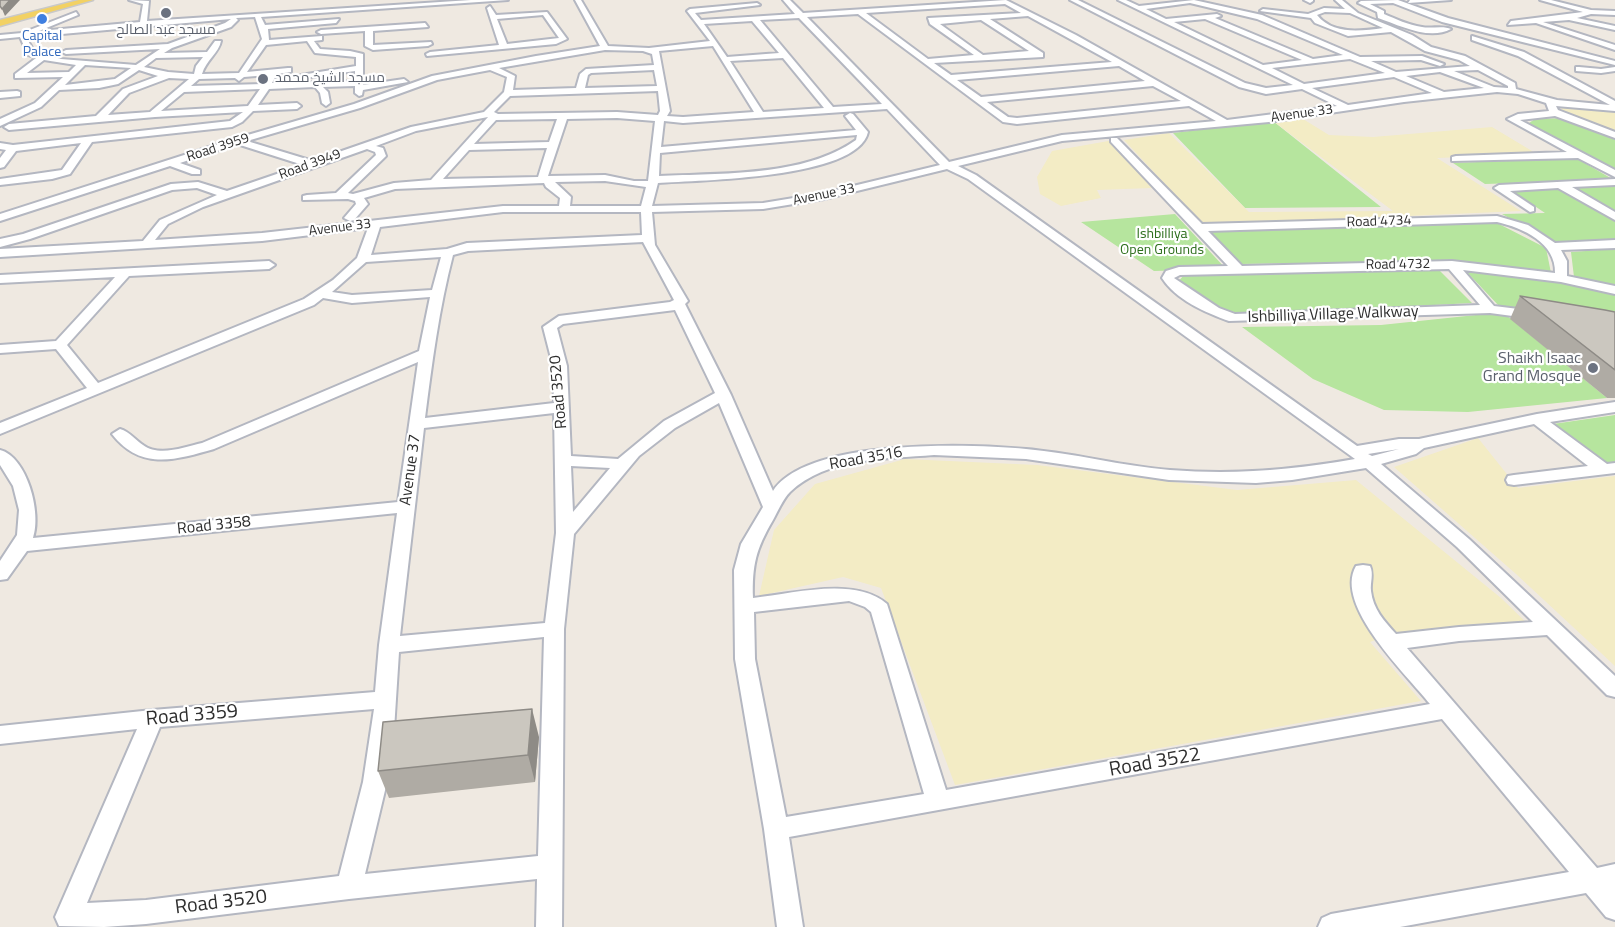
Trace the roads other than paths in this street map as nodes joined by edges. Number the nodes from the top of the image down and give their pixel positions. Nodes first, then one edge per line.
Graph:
1 (69, 0) edge
2 (76, 0) edge
3 (88, 0) edge
4 (132, 0) edge
5 (315, 0) edge
6 (362, 0) edge
7 (505, 0) edge
8 (578, 0) edge
9 (786, 0) edge
10 (1073, 0) edge
11 (1121, 0) edge
12 (1338, 0) edge
13 (1448, 0) edge
14 (1543, 0) edge
15 (146, 1) edge
16 (470, 1) edge
17 (488, 1) edge
18 (1188, 1) edge
19 (1393, 1) edge
20 (540, 2) dead end
21 (755, 2) edge
22 (946, 2) edge
23 (1411, 3) edge
24 (422, 5) junction
25 (913, 7) junction
26 (1138, 8) junction
27 (359, 9) junction
28 (1262, 10) junction
29 (1422, 10) junction
30 (859, 11) junction
31 (312, 12) junction
32 (542, 12) junction
33 (1354, 12) junction
34 (1381, 12) junction
35 (1591, 12) junction
36 (1615, 13) edge
37 (76, 14) dead end
38 (1030, 14) junction
39 (256, 15) junction
40 (800, 15) junction
41 (1313, 15) junction
42 (493, 16) junction
43 (1218, 16) dead end
44 (227, 17) junction
45 (768, 17) junction
46 (1206, 17) junction
47 (754, 18) junction
48 (983, 18) junction
49 (1566, 18) junction
50 (1445, 20) junction
51 (0, 21) edge
52 (344, 21) dead end
53 (1164, 21) junction
54 (1533, 21) junction
55 (698, 22) junction
56 (933, 22) junction
57 (143, 24) junction
58 (425, 25) junction
59 (1615, 28) edge
60 (369, 29) junction
61 (1447, 29) dead end
62 (1390, 30) junction
63 (322, 32) junction
64 (25, 34) junction
65 (1350, 34) junction
66 (1492, 34) junction
67 (264, 36) junction
68 (0, 38) edge
69 (1510, 38) junction
70 (1310, 39) junction
71 (1478, 39) junction
72 (310, 40) junction
73 (1208, 42) junction
74 (218, 43) dead end
75 (428, 44) junction
76 (715, 44) junction
77 (169, 46) junction
78 (1164, 46) junction
79 (504, 47) junction
80 (130, 48) junction
81 (605, 48) junction
82 (1615, 48) edge
83 (463, 50) junction
84 (651, 50) junction
85 (1573, 52) junction
86 (1037, 53) junction
87 (1518, 53) junction
88 (33, 54) junction
89 (211, 54) junction
90 (1561, 54) junction
91 (786, 55) junction
92 (153, 57) junction
93 (981, 57) junction
94 (1589, 57) junction
95 (42, 58) junction
96 (1353, 58) junction
97 (1615, 58) edge
98 (726, 59) junction
99 (1601, 60) junction
100 (927, 61) junction
101 (84, 62) junction
102 (110, 62) junction
103 (1311, 62) junction
104 (1615, 63) edge
105 (240, 64) dead end
106 (250, 64) junction
107 (1120, 64) junction
108 (210, 65) dead end
109 (200, 66) junction
110 (431, 66) junction
111 (468, 66) dead end
112 (490, 66) junction
113 (658, 67) junction
114 (1262, 67) junction
115 (360, 68) junction
116 (1445, 68) junction
117 (1481, 68) junction
118 (139, 69) junction
119 (1579, 69) dead end
120 (1615, 69) edge
121 (288, 70) dead end
122 (1062, 70) junction
123 (73, 71) junction
124 (1598, 71) junction
125 (243, 74) junction
126 (169, 75) junction
127 (1395, 75) junction
128 (197, 77) junction
129 (1615, 77) edge
130 (270, 78) junction
131 (949, 78) junction
132 (319, 81) junction
133 (410, 81) dead end
134 (1154, 83) junction
135 (289, 84) junction
136 (99, 85) junction
137 (360, 86) junction
138 (231, 87) junction
139 (1303, 87) junction
140 (55, 88) junction
141 (661, 88) junction
142 (182, 89) junction
143 (1497, 89) junction
144 (580, 90) junction
145 (1512, 90) junction
146 (126, 91) junction
147 (508, 93) junction
148 (0, 94) edge
149 (17, 94) dead end
150 (1442, 94) junction
151 (218, 97) dead end
152 (979, 100) junction
153 (296, 102) junction
154 (368, 103) junction
155 (1188, 103) junction
156 (162, 104) junction
157 (252, 104) junction
158 (326, 104) dead end
159 (1615, 104) edge
160 (889, 106) junction
161 (1346, 107) junction
162 (1552, 107) junction
163 (1615, 108) edge
164 (831, 110) junction
165 (153, 114) junction
166 (760, 115) junction
167 (495, 116) junction
168 (563, 116) junction
169 (850, 116) dead end
170 (661, 118) junction
171 (99, 119) junction
172 (303, 121) junction
173 (1224, 122) junction
174 (7, 123) edge
175 (863, 132) junction
176 (143, 133) junction
177 (1615, 135) edge
178 (89, 139) junction
179 (0, 140) edge
180 (1114, 140) dead end
181 (237, 141) junction
182 (365, 145) junction
183 (553, 145) junction
184 (0, 146) edge
185 (466, 147) junction
186 (13, 148) junction
187 (656, 150) junction
188 (1579, 155) junction
189 (729, 159) junction
190 (1456, 159) dead end
191 (170, 163) junction
192 (311, 164) junction
193 (952, 164) junction
194 (0, 165) edge
195 (196, 172) dead end
196 (1615, 174) edge
197 (546, 179) junction
198 (0, 182) edge
199 (653, 182) junction
200 (1615, 182) edge
201 (434, 183) junction
202 (1560, 184) junction
203 (110, 190) dead end
204 (227, 195) junction
205 (339, 196) junction
206 (354, 197) junction
207 (307, 198) dead end
208 (135, 199) junction
209 (564, 208) junction
210 (646, 208) junction
211 (1530, 209) dead end
212 (1615, 217) edge
213 (0, 218) edge
214 (41, 218) junction
215 (350, 219) dead end
216 (376, 223) junction
217 (1199, 228) junction
218 (648, 238) junction
219 (0, 243) edge
220 (1615, 244) edge
221 (146, 245) junction
222 (1552, 247) junction
223 (448, 253) junction
224 (0, 255) edge
225 (363, 259) junction
226 (269, 265) dead end
227 (1452, 265) junction
228 (1238, 269) junction
229 (1179, 271) joint
230 (126, 272) junction
231 (1561, 278) junction
232 (0, 279) edge
233 (1615, 290) edge
234 (437, 293) junction
235 (321, 294) junction
236 (679, 304) junction
237 (1490, 309) junction
238 (1550, 317) edge
239 (60, 345) junction
240 (0, 349) edge
241 (426, 353) junction
242 (95, 389) junction
243 (723, 395) junction
244 (1615, 407) edge
245 (562, 408) junction
246 (1536, 419) junction
247 (418, 424) junction
248 (0, 429) edge
249 (120, 434) dead end
250 (0, 455) edge
251 (1362, 457) junction
252 (564, 461) junction
253 (622, 464) junction
254 (1610, 469) edge
255 (1514, 480) dead end
256 (771, 506) junction
257 (406, 507) junction
258 (565, 533) junction
259 (22, 545) junction
260 (1363, 571) dead end
261 (0, 574) edge
262 (744, 606) junction
263 (1550, 628) junction
264 (554, 629) junction
265 (1393, 642) junction
266 (389, 645) junction
267 (1615, 689) edge
268 (385, 700) junction
269 (1448, 709) junction
270 (152, 719) junction
271 (0, 735) edge
272 (938, 802) junction
273 (776, 829) junction
274 (551, 866) junction
275 (1603, 878) edge
276 (349, 887) junction
277 (1615, 908) edge
278 (66, 922) edge
279 (549, 927) edge
280 (790, 927) edge
281 (1331, 927) edge

1 - 51 main road
2 - 51 main road
3 - 51 main road
4 - 15 street
5 - 31 street
6 - 27 street
7 - 17 street
8 - 81 street
9 - 40 street
10 - 78 street
11 - 26 street
12 - 33 street
13 - 23 street
14 - 35 street
15 - 57 street
16 - 17 street
16 - 24 street
17 - 42 street
18 - 26 street
18 - 28 street
19 - 23 street
19 - 34 street
20 - 32 street
21 - 45 street
21 - 55 street
22 - 25 street
22 - 38 street
23 - 29 street
24 - 27 street
24 - 58 street
25 - 30 street
25 - 56 street
26 - 53 street
27 - 31 street
28 - 41 street
28 - 70 street
29 - 34 street
29 - 50 street
30 - 40 street
30 - 100 street
31 - 39 street
32 - 42 street
32 - 79 street
33 - 34 street
33 - 41 street
33 - 62 street
34 - 61 street
35 - 36 street
35 - 49 street
37 - 64 street
38 - 48 street
38 - 107 street
39 - 44 street
39 - 67 street
40 - 45 street
40 - 160 street
41 - 65 street
42 - 79 street
43 - 46 street
44 - 57 street
44 - 77 street
45 - 47 street
46 - 53 street
46 - 103 street
47 - 55 street
47 - 91 street
48 - 56 street
48 - 86 street
49 - 54 street
49 - 59 street
50 - 66 street
50 - 71 street
52 - 67 street
53 - 73 street
54 - 66 street
54 - 82 street
55 - 76 street
56 - 93 street
57 - 64 street
58 - 60 street
58 - 75 street
60 - 63 street
60 - 75 street
62 - 65 street
62 - 117 street
63 - 67 street
63 - 72 street
64 - 68 street
64 - 88 street
65 - 70 street
66 - 69 street
67 - 72 street
67 - 106 street
69 - 71 street
69 - 85 street
70 - 96 street
71 - 87 street
72 - 115 street
73 - 78 street
73 - 114 street
74 - 89 street
75 - 110 street
76 - 84 street
76 - 98 street
77 - 80 street
77 - 92 street
78 - 139 street
79 - 83 street
80 - 88 street
80 - 102 street
81 - 84 street
81 - 112 street
83 - 110 street
83 - 111 street
84 - 113 street
85 - 90 street
85 - 94 street
86 - 93 street
86 - 122 street
87 - 90 street
87 - 159 street
88 - 95 street
89 - 92 street
89 - 109 street
90 - 94 street
91 - 98 street
91 - 164 street
92 - 102 street
92 - 118 street
93 - 100 street
94 - 99 street
95 - 101 street
95 - 123 street
96 - 103 street
96 - 116 street
96 - 127 street
97 - 99 street
98 - 166 street
99 - 104 street
100 - 131 street
101 - 102 street
101 - 123 street
102 - 118 street
102 - 123 street
103 - 114 street
105 - 106 street
106 - 125 street
107 - 122 street
107 - 134 street
108 - 109 street
109 - 128 street
110 - 112 street
110 - 154 street, Road 3959
112 - 147 street
113 - 141 street
113 - 144 street
114 - 139 street
115 - 130 street
115 - 137 street
116 - 117 street
116 - 127 street
116 - 143 street
117 - 145 street
118 - 126 street
118 - 136 street
119 - 124 street
120 - 124 street
121 - 130 street
122 - 131 street
123 - 140 street
124 - 129 street
125 - 128 street
125 - 130 street
125 - 138 street
126 - 128 street
126 - 146 street
127 - 139 street
127 - 150 street
128 - 142 street
130 - 135 street
130 - 138 street
130 - 157 street
131 - 152 street
132 - 135 street
132 - 137 street
132 - 158 street
133 - 137 street
134 - 152 street
134 - 155 street
135 - 153 street
136 - 140 street
136 - 146 street
137 - 154 street
138 - 142 street
138 - 151 street
139 - 161 street
140 - 174 street
141 - 144 street
141 - 170 street
142 - 156 street
143 - 145 street, Avenue 33
143 - 150 street, Avenue 33
144 - 147 street
145 - 162 street, Avenue 33
146 - 171 street
147 - 167 street
148 - 149 street
150 - 161 street, Avenue 33
152 - 155 street
153 - 157 street
153 - 172 street
154 - 172 street, Road 3959
155 - 173 street
156 - 157 street
156 - 165 street
157 - 165 street
157 - 176 street
160 - 164 street, Road 3949
160 - 193 street
161 - 173 street, Avenue 33
162 - 163 street, Avenue 33
162 - 177 street
162 - 188 street
164 - 166 street, Road 3949
165 - 171 street
165 - 176 street
166 - 170 street, Road 3949
167 - 168 street, Road 3949
167 - 182 street, Road 3949
167 - 185 street
168 - 170 street, Road 3949
168 - 183 street
169 - 175 street
170 - 187 street
171 - 174 street
172 - 181 street, Road 3959
173 - 193 street, Avenue 33
174 - 179 street
175 - 189 street
175 - 189 street
176 - 178 street
178 - 186 street
178 - 198 street
180 - 217 street
181 - 191 street, Road 3959
181 - 192 street
182 - 192 street, Road 3949
182 - 205 street
183 - 185 street
183 - 197 street
184 - 186 street
185 - 201 street
186 - 194 street
187 - 189 street
187 - 199 street
188 - 190 street
188 - 196 street
189 - 199 street
191 - 195 street
191 - 214 street, Road 3959
192 - 204 street, Road 3949
193 - 210 street, Avenue 33
193 - 251 street
197 - 199 street
197 - 201 street
197 - 209 street
199 - 210 street
200 - 202 street
201 - 206 street
202 - 211 street
202 - 212 street
203 - 208 street
204 - 208 street
204 - 221 street, Road 3949
205 - 206 street
205 - 207 street
206 - 215 street
208 - 214 street
209 - 210 street, Avenue 33
209 - 216 street, Avenue 33
210 - 218 street
213 - 214 street, Road 3959
214 - 219 street
216 - 221 street, Avenue 33
216 - 225 street
217 - 222 street, Road 4734
217 - 228 street
218 - 223 street
218 - 236 street
220 - 222 street
221 - 224 street, Avenue 33
222 - 231 street
223 - 225 street
223 - 234 street, Avenue 37
225 - 235 street
226 - 230 street
227 - 228 street, Road 4732
227 - 231 street, Road 4732
227 - 237 street
228 - 229 street, Road 4732
229 - 237 street, Ishbilliya Village Walkway
230 - 232 street
230 - 239 street
231 - 233 street, Road 4732
234 - 235 street
234 - 241 street, Avenue 37
235 - 242 street
236 - 243 street
236 - 245 street, Road 3520
237 - 238 street, Ishbilliya Village Walkway
239 - 240 street
239 - 242 street
241 - 247 street, Avenue 37
241 - 249 street
242 - 248 street
243 - 253 street
243 - 256 street
244 - 246 street
245 - 247 street
245 - 252 street, Road 3520
246 - 251 street, Road 3516
246 - 254 street
247 - 257 street, Avenue 37
250 - 259 street
251 - 256 street, Road 3516
251 - 263 street
252 - 253 street
252 - 258 street, Road 3520
253 - 258 street
254 - 255 street
256 - 262 street, Road 3516
257 - 259 street, Road 3358
257 - 266 street, Avenue 37
258 - 264 street, Road 3520
259 - 261 street
260 - 265 street
262 - 272 street
262 - 273 street, Road 3516
263 - 265 street
263 - 267 street
264 - 266 street
264 - 274 street, Road 3520
265 - 269 street
266 - 268 street, Avenue 37
268 - 270 street, Road 3359
268 - 276 street, Avenue 37
269 - 272 street, Road 3522
269 - 275 street
270 - 271 street, Road 3359
270 - 278 street, Road 3520
272 - 273 street, Road 3522
273 - 280 street, Road 3516
274 - 276 street, Road 3520
274 - 279 street, Road 3520
275 - 277 street
275 - 281 street
276 - 278 street, Road 3520

